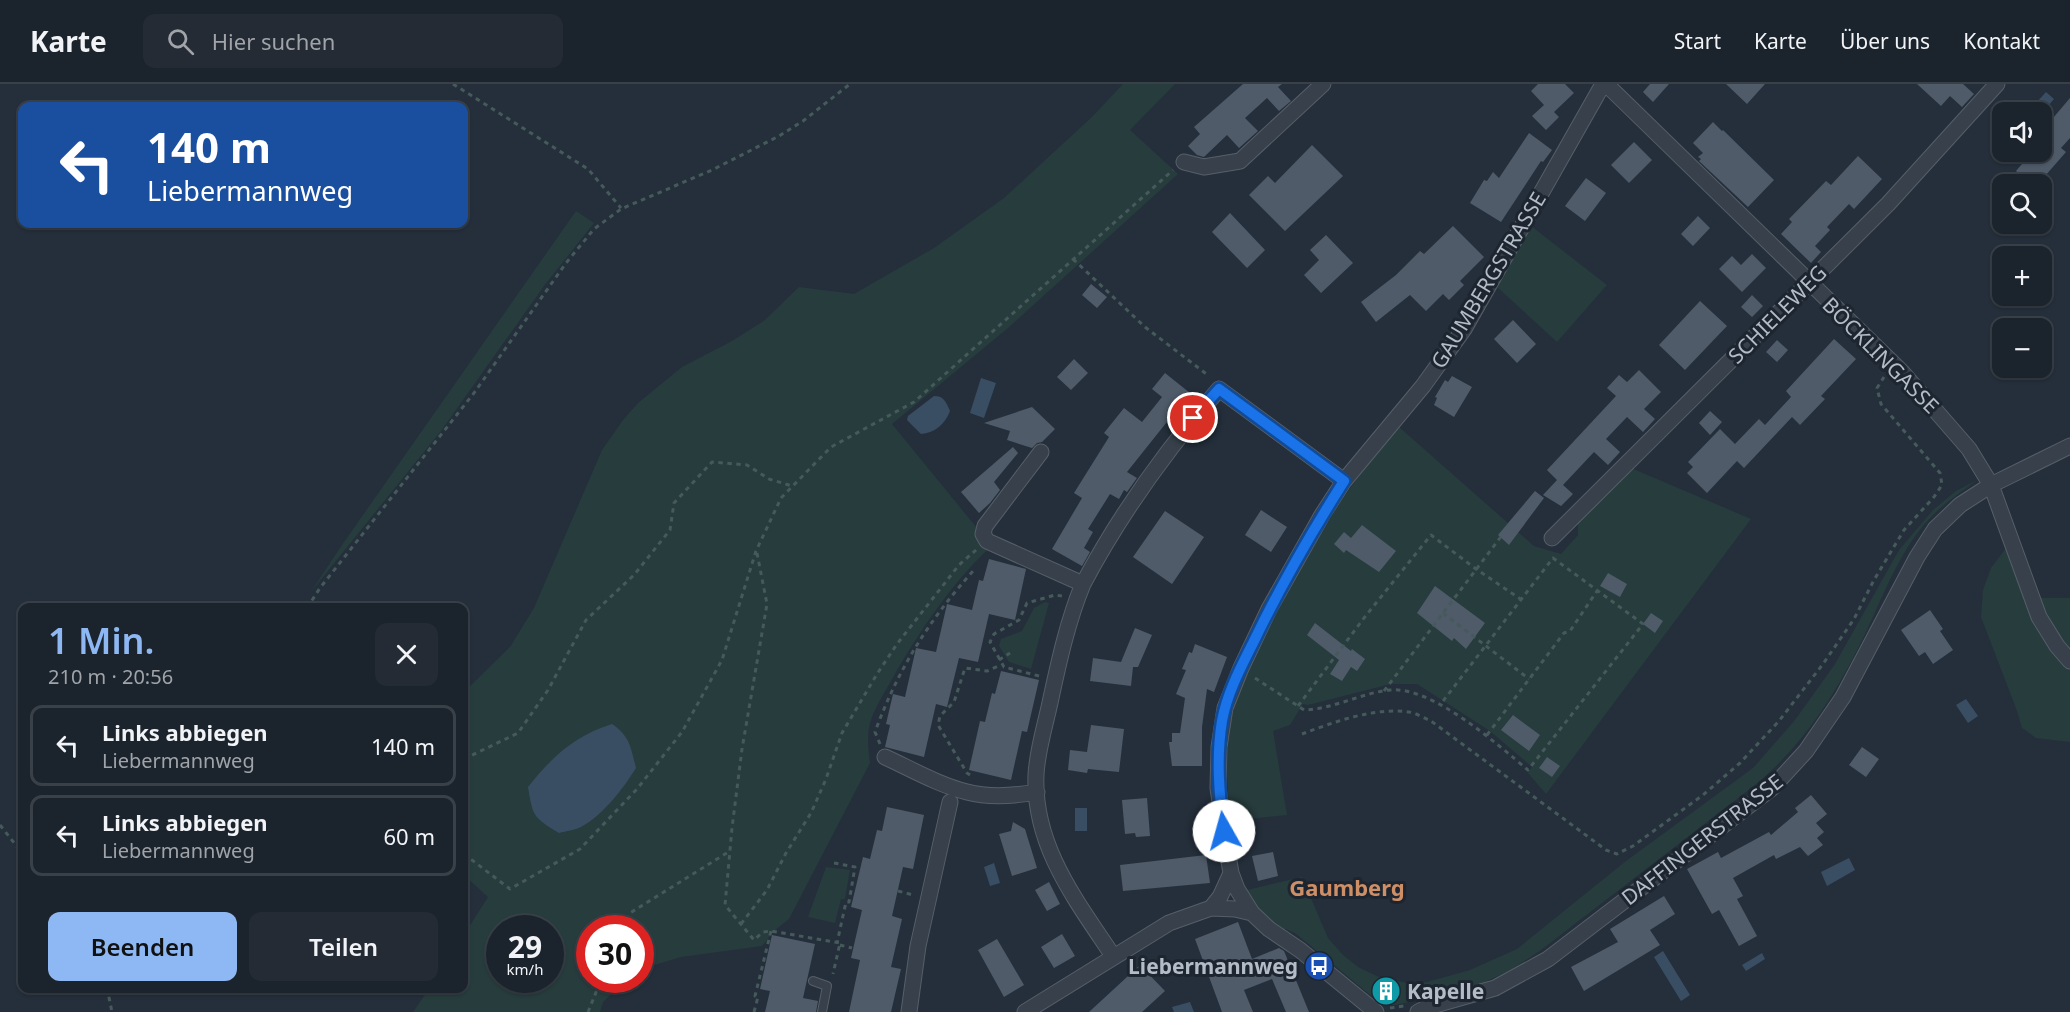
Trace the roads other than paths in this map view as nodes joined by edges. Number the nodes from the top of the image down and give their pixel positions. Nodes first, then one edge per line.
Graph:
1 (1323, 84) edge
2 (1604, 84) edge
3 (1996, 84) edge
4 (1184, 162) road end
5 (1809, 283) junction
6 (2070, 446) edge
7 (1041, 452) dead end
8 (1344, 481) junction
9 (1991, 485) junction
10 (1552, 538) dead end
11 (1083, 584) junction
12 (2070, 661) edge
13 (885, 757) road end
14 (1037, 792) junction
15 (950, 802) dead end
16 (1231, 873) junction
17 (1211, 908) junction
18 (1252, 914) junction
19 (1113, 956) junction
20 (813, 981) dead end
21 (1412, 1009) edge
22 (1380, 1010) edge
23 (822, 1012) edge
24 (909, 1012) edge
25 (1024, 1012) edge

1 - 4 street
2 - 5 street, BÖCKLINGASSE
2 - 8 street, GAUMBERGSTRASSE
3 - 5 street, SCHIELEWEG
5 - 9 street, BÖCKLINGASSE
5 - 10 street, SCHIELEWEG
6 - 9 street, DAFFINGERSTRASSE
7 - 11 street
8 - 11 street
8 - 16 street, GAUMBERGSTRASSE
9 - 12 street, BÖCKLINGASSE
9 - 21 street, DAFFINGERSTRASSE
11 - 14 street
13 - 14 street
14 - 19 street
15 - 24 street
16 - 17 street
16 - 18 street, GAUMBERGSTRASSE
17 - 18 street
17 - 19 street
18 - 22 street, GAUMBERGSTRASSE
19 - 25 street
20 - 23 lane

